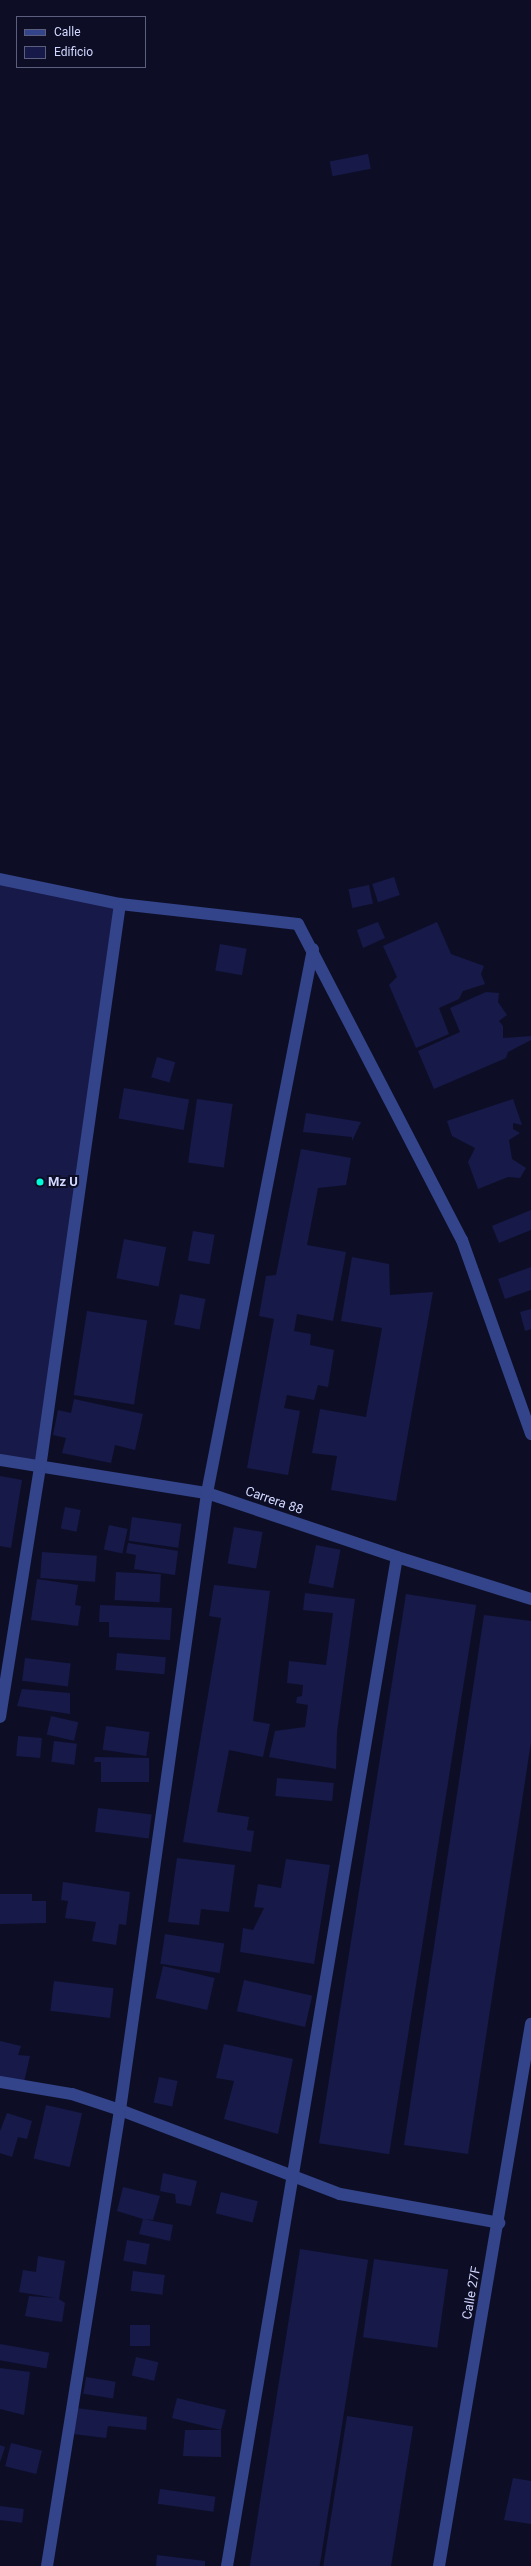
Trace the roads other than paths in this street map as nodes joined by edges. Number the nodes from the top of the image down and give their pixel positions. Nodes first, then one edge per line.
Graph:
1 (0, 879) edge
2 (120, 904) junction
3 (313, 949) junction
4 (531, 1434) edge
5 (0, 1460) edge
6 (40, 1468) junction
7 (207, 1493) junction
8 (397, 1557) junction
9 (531, 1599) edge
10 (0, 1717) edge
11 (531, 2024) edge
12 (0, 2082) edge
13 (120, 2110) junction
14 (291, 2173) junction
15 (499, 2223) junction
16 (47, 2566) edge
17 (227, 2566) edge
18 (439, 2566) edge

1 - 2 street
2 - 3 street
2 - 6 street
3 - 4 street
3 - 7 street
5 - 6 street, Carrera 88
6 - 7 street, Carrera 88
6 - 10 street
7 - 8 street, Carrera 88
7 - 13 street
8 - 9 street, Carrera 88
8 - 14 street
11 - 15 street, Calle 27F
12 - 13 street
13 - 14 street
13 - 16 street
14 - 15 street
14 - 17 street
15 - 18 street, Calle 27F

